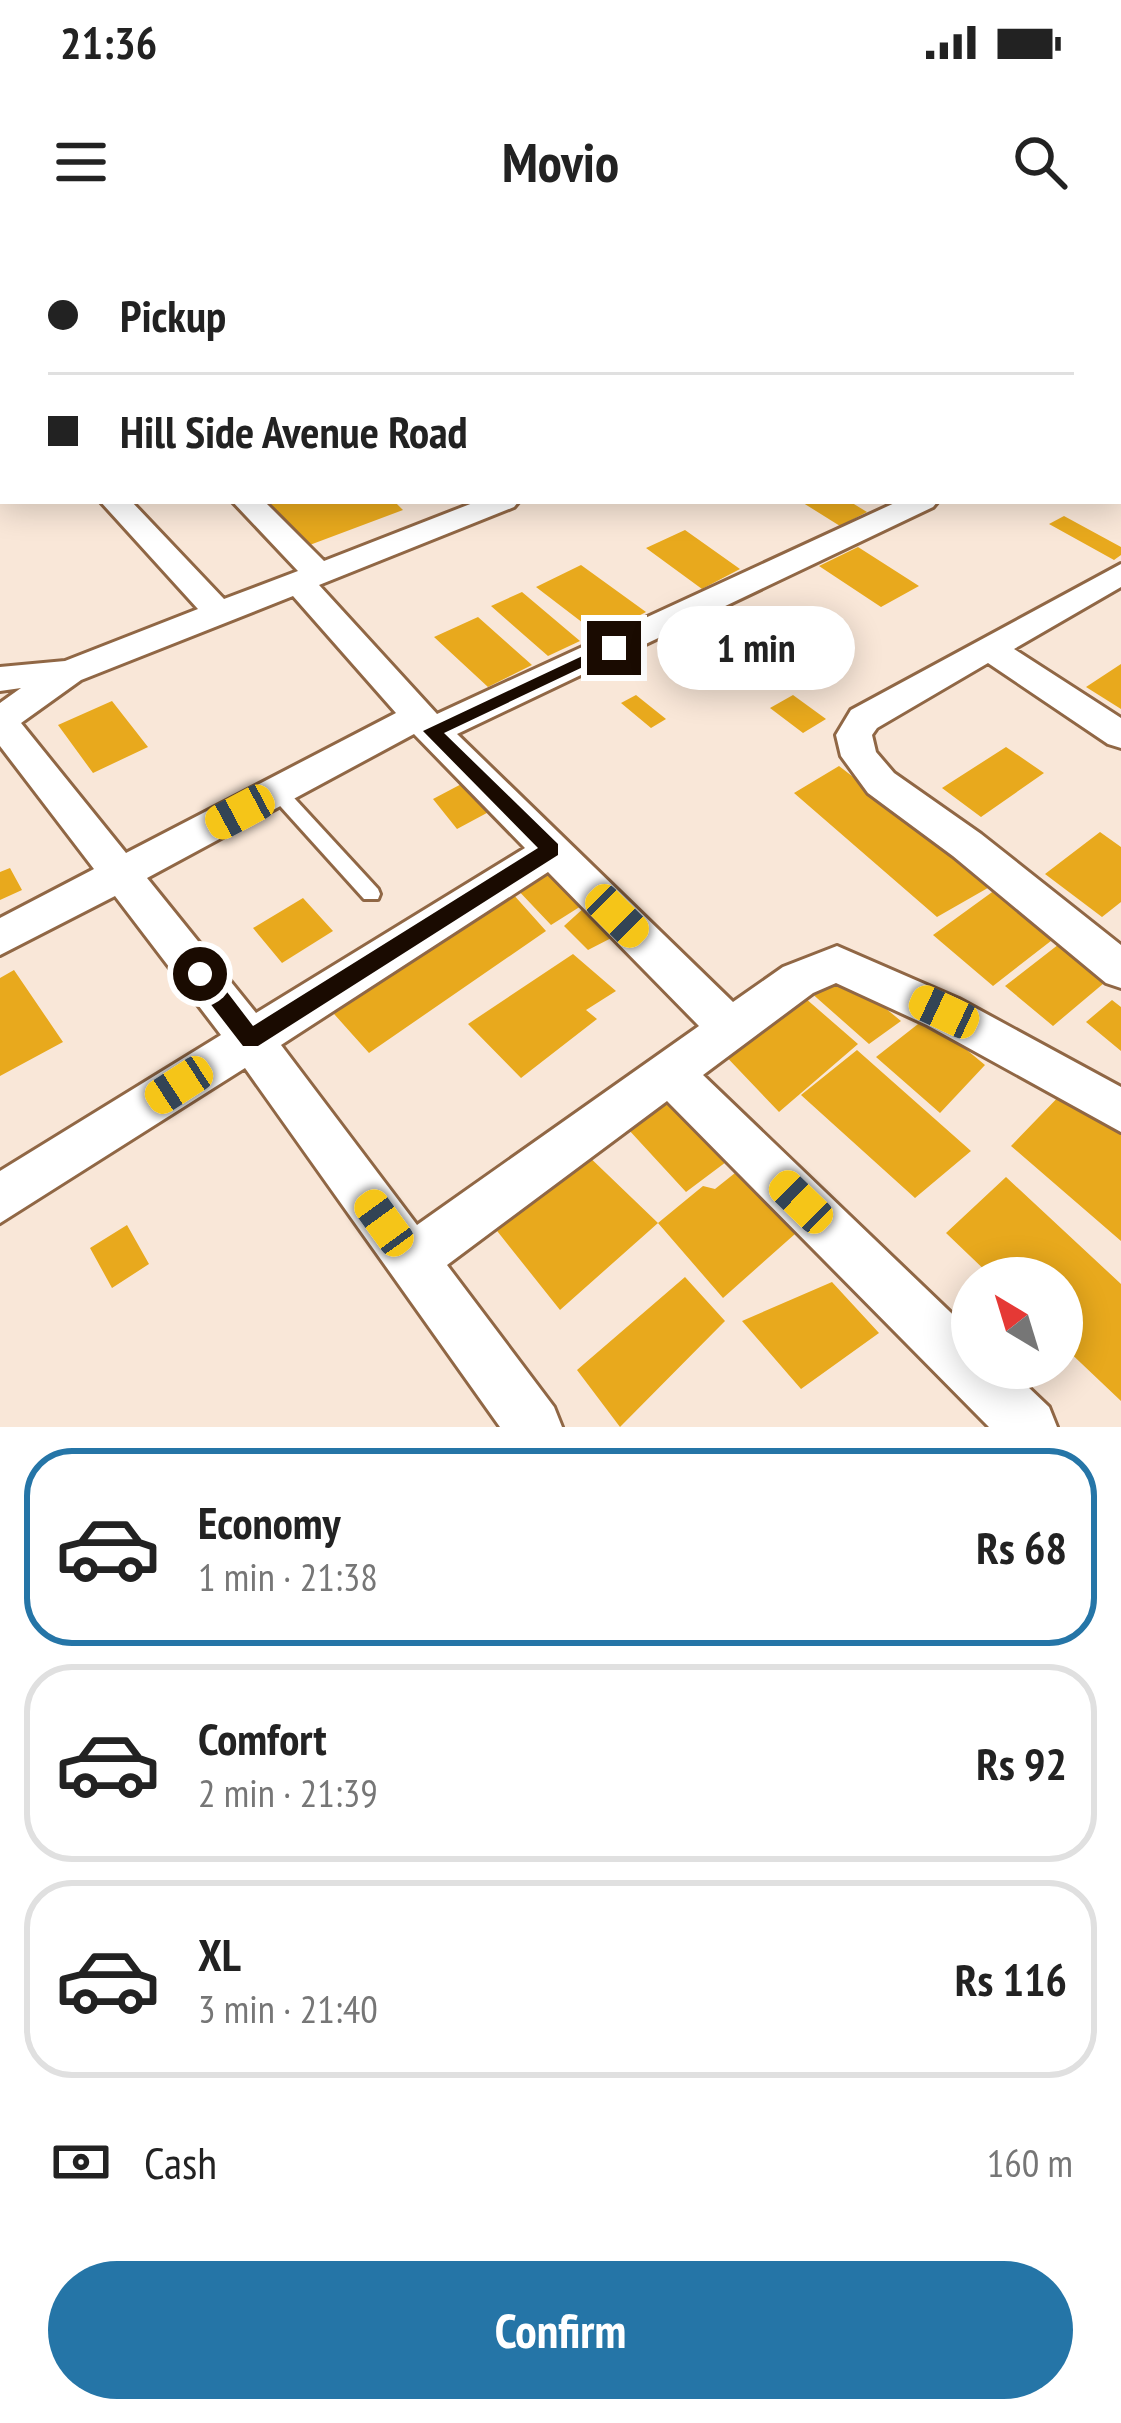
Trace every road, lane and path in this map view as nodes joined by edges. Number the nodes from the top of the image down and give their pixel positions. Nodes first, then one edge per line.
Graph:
1 (118, 504) edge
2 (249, 504) edge
3 (916, 504) edge
4 (466, 507) edge
5 (1121, 574) edge
6 (309, 579) junction
7 (220, 615) junction
8 (989, 648) junction
9 (69, 672) junction
10 (0, 680) edge
11 (0, 720) edge
12 (425, 723) junction
13 (1121, 735) edge
14 (278, 792) junction
15 (551, 850) junction
16 (124, 875) junction
17 (371, 894) dead end
18 (0, 938) edge
19 (1121, 970) edge
20 (733, 1031) junction
21 (250, 1040) junction
22 (670, 1074) junction
23 (1121, 1111) edge
24 (0, 1199) edge
25 (411, 1259) junction
26 (534, 1427) edge
27 (1029, 1427) edge

1 - 7 street
2 - 6 street
3 - 12 street
4 - 6 street
5 - 8 street
6 - 7 street
6 - 12 street
7 - 9 street
8 - 13 street
8 - 19 street
9 - 10 street
9 - 11 street
11 - 16 street
12 - 14 street
12 - 15 street
14 - 16 street
14 - 17 lane
15 - 20 street
15 - 21 street
16 - 18 street
16 - 21 street
20 - 22 street
20 - 23 street
21 - 24 street
21 - 25 street
22 - 25 street
22 - 27 street
25 - 26 street

